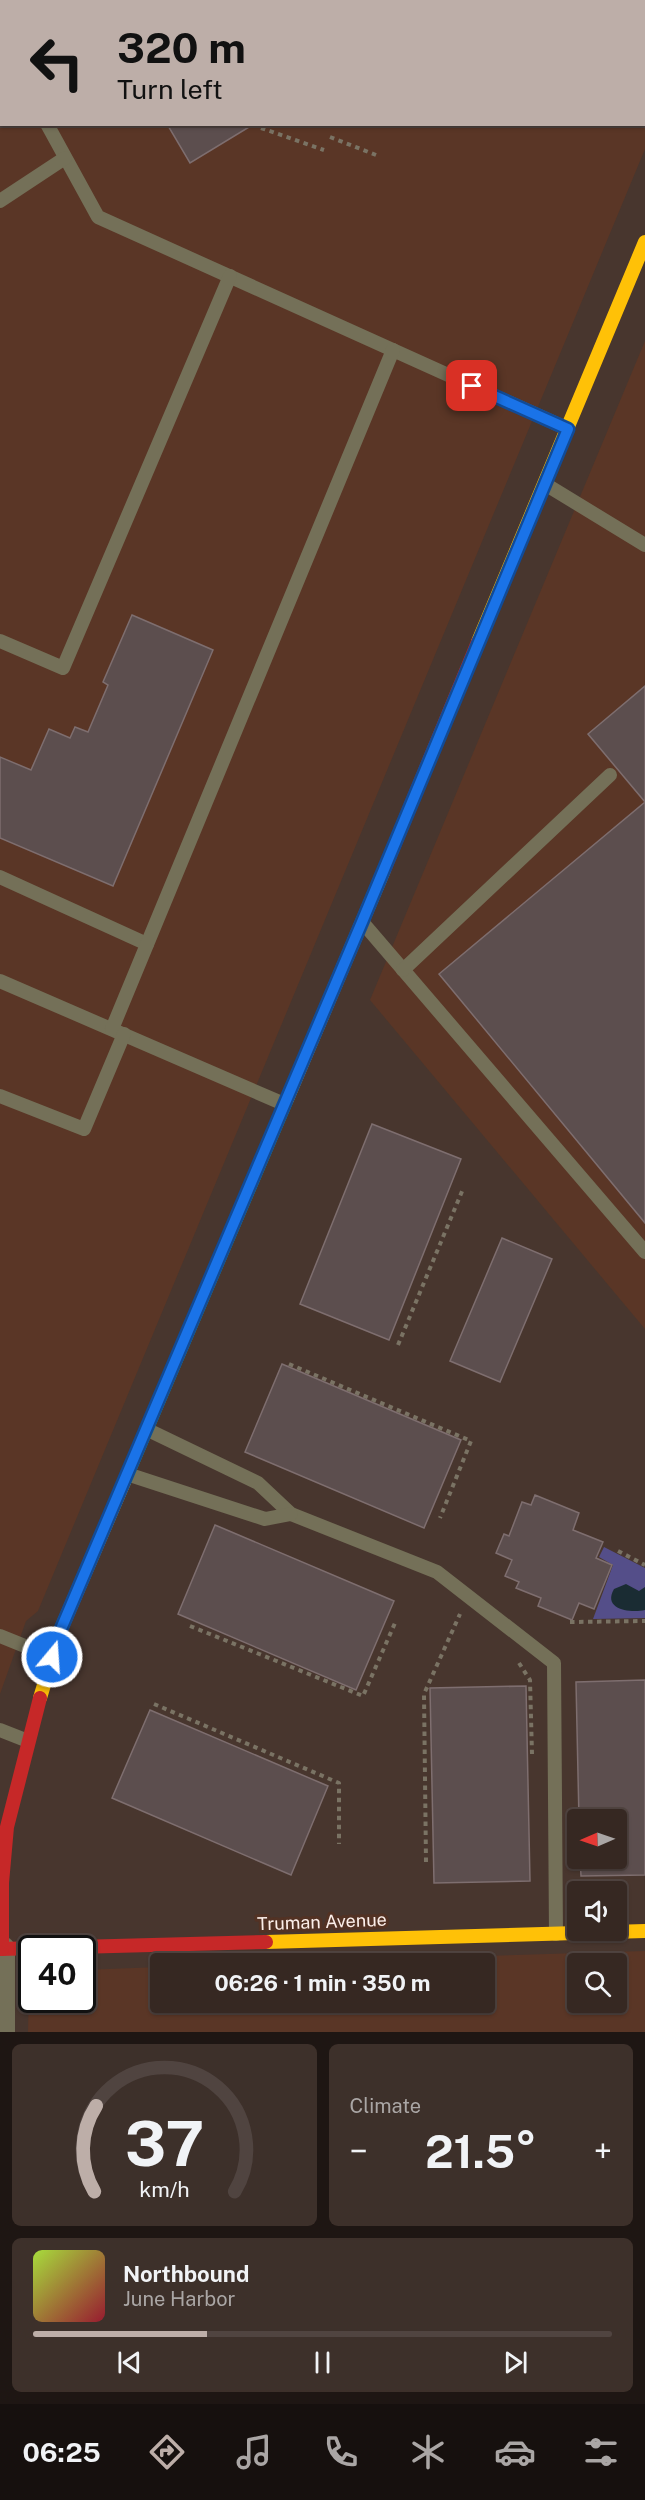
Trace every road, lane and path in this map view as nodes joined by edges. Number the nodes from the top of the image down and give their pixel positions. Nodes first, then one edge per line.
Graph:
1 (48, 126) edge
2 (261, 128) dead end
3 (330, 137) dead end
4 (324, 150) dead end
5 (376, 155) dead end
6 (65, 158) junction
7 (0, 201) edge
8 (645, 242) edge
9 (230, 276) junction
10 (393, 350) junction
11 (568, 429) junction
12 (545, 484) junction
13 (645, 545) edge
14 (0, 640) edge
15 (610, 775) dead end
16 (0, 877) edge
17 (362, 922) junction
18 (147, 944) junction
19 (403, 970) junction
20 (0, 981) edge
21 (118, 1031) junction
22 (0, 1096) edge
23 (284, 1104) junction
24 (463, 1189) dead end
25 (645, 1252) edge
26 (398, 1345) dead end
27 (289, 1364) dead end
28 (146, 1429) junction
29 (127, 1474) junction
30 (291, 1514) junction
31 (440, 1518) dead end
32 (618, 1551) dead end
33 (645, 1565) edge
34 (469, 1613) dead end
35 (645, 1621) edge
36 (570, 1622) dead end
37 (395, 1623) dead end
38 (189, 1626) dead end
39 (0, 1635) edge
40 (513, 1654) dead end
41 (52, 1657) junction
42 (154, 1704) dead end
43 (0, 1730) edge
44 (28, 1741) junction
45 (532, 1761) dead end
46 (339, 1844) dead end
47 (426, 1862) dead end
48 (645, 1932) edge
49 (556, 1934) junction
50 (1, 1949) edge
51 (2, 2032) edge

1 - 6 lane
2 - 4 path
3 - 5 path
6 - 7 lane
6 - 9 lane
8 - 11 street
9 - 10 lane
9 - 14 lane
10 - 11 lane
10 - 18 lane
11 - 12 street
12 - 13 lane
12 - 17 street
15 - 19 lane
16 - 18 lane
17 - 19 lane
17 - 23 street
18 - 21 lane
19 - 25 lane
20 - 21 lane
21 - 22 lane
21 - 23 lane
23 - 28 street
24 - 26 path
27 - 31 path
28 - 29 street
28 - 30 lane
29 - 30 lane
29 - 41 street
30 - 49 lane
32 - 33 path
34 - 47 path
35 - 36 path
37 - 38 path
39 - 41 lane
40 - 45 path
41 - 44 street
42 - 46 path
43 - 44 lane
44 - 50 street
48 - 49 street, Truman Avenue
49 - 50 street, Truman Avenue
50 - 51 street

